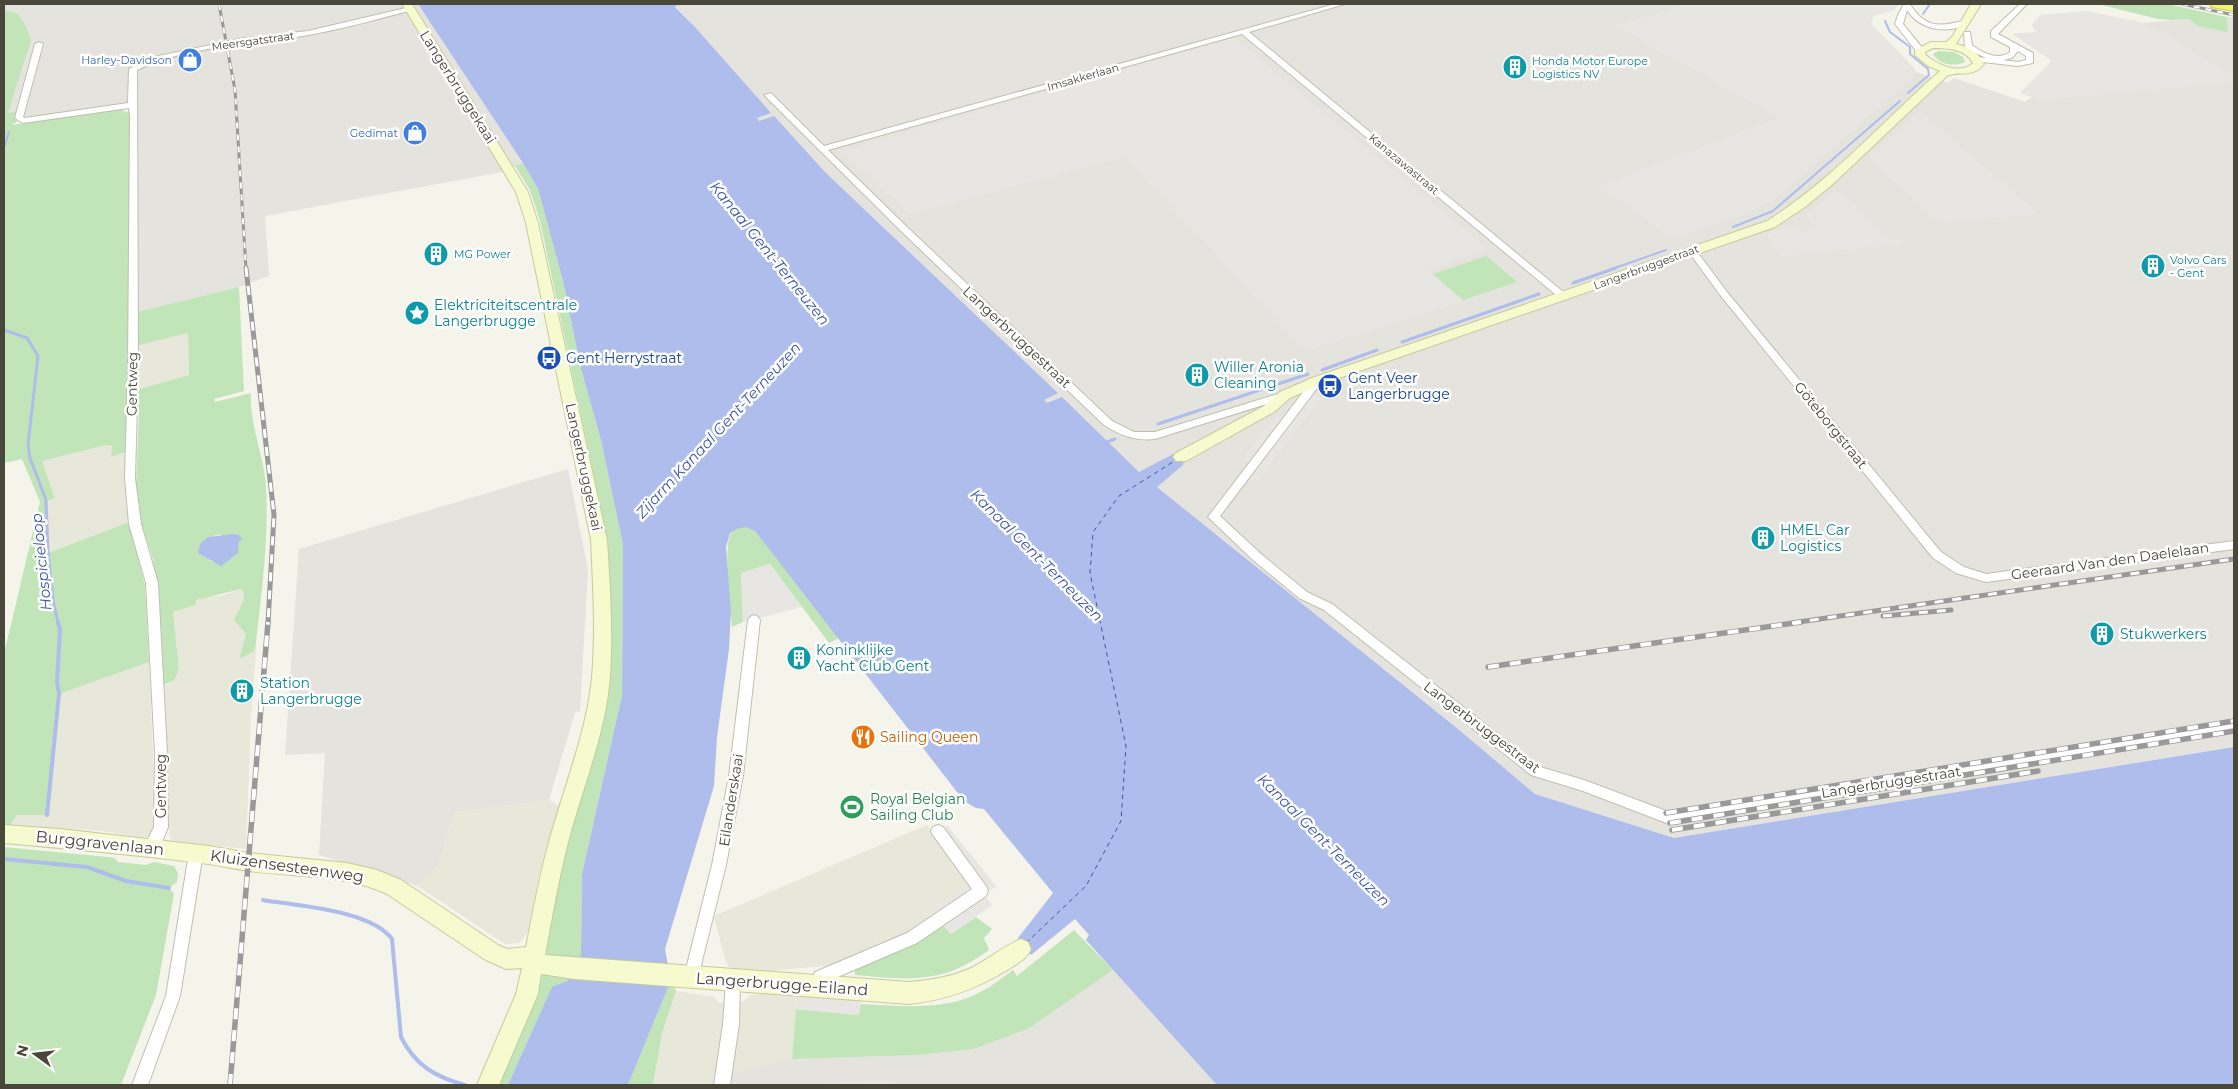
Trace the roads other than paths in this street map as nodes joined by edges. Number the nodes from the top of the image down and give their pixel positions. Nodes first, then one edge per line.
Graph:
1 (1342, 4) edge
2 (1907, 4) edge
3 (1976, 4) edge
4 (1983, 4) edge
5 (2024, 4) edge
6 (2216, 4) edge
7 (2234, 5) edge
8 (408, 6) edge
9 (1966, 22) junction
10 (1243, 31) junction
11 (1967, 34) junction
12 (1909, 36) junction
13 (39, 44) dead end
14 (1936, 45) junction
15 (1948, 46) junction
16 (2014, 46) junction
17 (1960, 49) junction
18 (1920, 50) junction
19 (1977, 59) junction
20 (1933, 65) junction
21 (1951, 70) junction
22 (1934, 84) junction
23 (768, 95) dead end
24 (132, 105) junction
25 (823, 150) junction
26 (1692, 251) junction
27 (1564, 297) junction
28 (1318, 381) junction
29 (1285, 395) junction
30 (1181, 457) dead end
31 (2234, 545) edge
32 (1986, 578) joint
33 (754, 620) dead end
34 (2234, 727) edge
35 (938, 831) dead end
36 (4, 834) edge
37 (150, 848) junction
38 (196, 853) junction
39 (1020, 948) dead end
40 (535, 960) junction
41 (691, 977) junction
42 (733, 981) junction
43 (818, 986) junction
44 (140, 1085) edge
45 (488, 1085) edge
46 (722, 1085) edge

1 - 10 street, Imsakkerlaan
2 - 9 street
2 - 12 street
3 - 9 main road
4 - 11 main road
5 - 16 street
6 - 7 highway
8 - 24 street, Meersgatstraat
8 - 40 main road, Langerbruggekaai
9 - 15 main road
10 - 25 street, Imsakkerlaan
10 - 27 street, Kanazawastraat
11 - 16 street
11 - 17 main road
12 - 14 street
12 - 18 street
13 - 24 street
14 - 15 main road
14 - 18 main road
15 - 17 main road
16 - 19 street
17 - 19 main road
18 - 20 main road
19 - 21 main road
20 - 21 main road
20 - 22 main road
21 - 22 main road, Langerbruggestraat
22 - 26 main road, Langerbruggestraat
23 - 25 street, Langerbruggestraat
24 - 37 street, Gentweg
25 - 29 street, Langerbruggestraat
26 - 27 main road, Langerbruggestraat
26 - 32 street, Göteborgstraat
27 - 28 main road, Langerbruggestraat
28 - 29 main road, Langerbruggestraat
28 - 34 street, Langerbruggestraat
29 - 30 main road
31 - 32 street, Geeraard Van den Daelelaan
33 - 41 street, Eilanderskaai
35 - 43 street
36 - 37 main road, Burggravenlaan
37 - 38 main road, Burggravenlaan
38 - 40 main road, Kluizensesteenweg
38 - 44 street
39 - 43 main road, Langerbrugge-Eiland
40 - 41 main road, Langerbrugge-Eiland
40 - 45 main road, Langerbruggekaai
41 - 42 main road, Langerbrugge-Eiland
42 - 43 main road, Langerbrugge-Eiland
42 - 46 street

